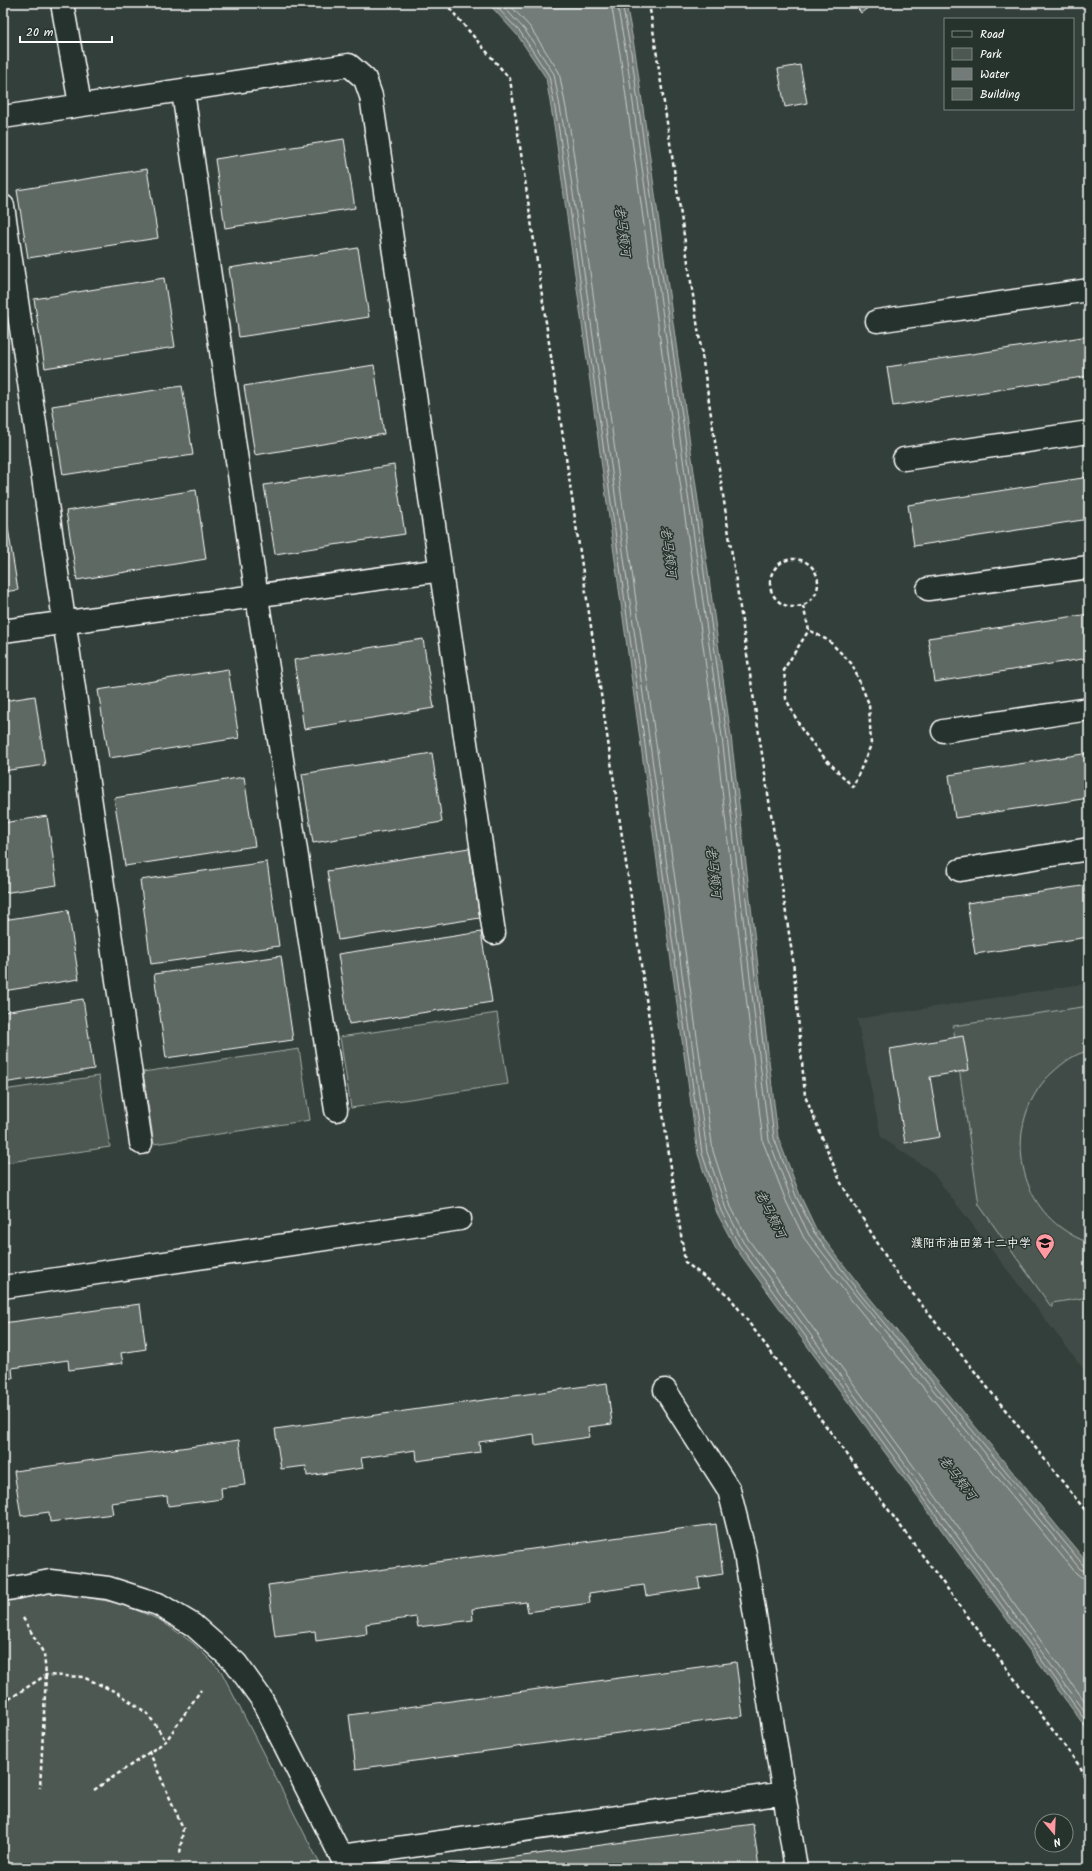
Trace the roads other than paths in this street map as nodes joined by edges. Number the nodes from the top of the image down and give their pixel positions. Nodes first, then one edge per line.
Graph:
1 (62, 3) edge
2 (183, 92) junction
3 (80, 104) junction
4 (3, 117) edge
5 (3, 206) edge
6 (1089, 290) edge
7 (877, 321) dead end
8 (1089, 432) edge
9 (904, 459) dead end
10 (1089, 567) edge
11 (441, 570) junction
12 (928, 589) dead end
13 (257, 596) junction
14 (65, 622) junction
15 (3, 631) edge
16 (1089, 709) edge
17 (943, 731) dead end
18 (1089, 849) edge
19 (960, 870) dead end
20 (494, 933) dead end
21 (336, 1110) dead end
22 (141, 1143) dead end
23 (460, 1219) dead end
24 (3, 1288) edge
25 (665, 1390) dead end
26 (3, 1590) edge
27 (785, 1793) junction
28 (344, 1862) edge
29 (796, 1868) edge

1 - 3 street
2 - 3 street
2 - 11 street
2 - 13 street
3 - 4 street
5 - 14 street
6 - 7 street
8 - 9 street
10 - 12 street
11 - 13 street
11 - 20 street
13 - 14 street
13 - 21 street
14 - 15 street
14 - 22 street
16 - 17 street
18 - 19 street
23 - 24 street
25 - 27 street
26 - 28 street
27 - 28 street
27 - 29 street

